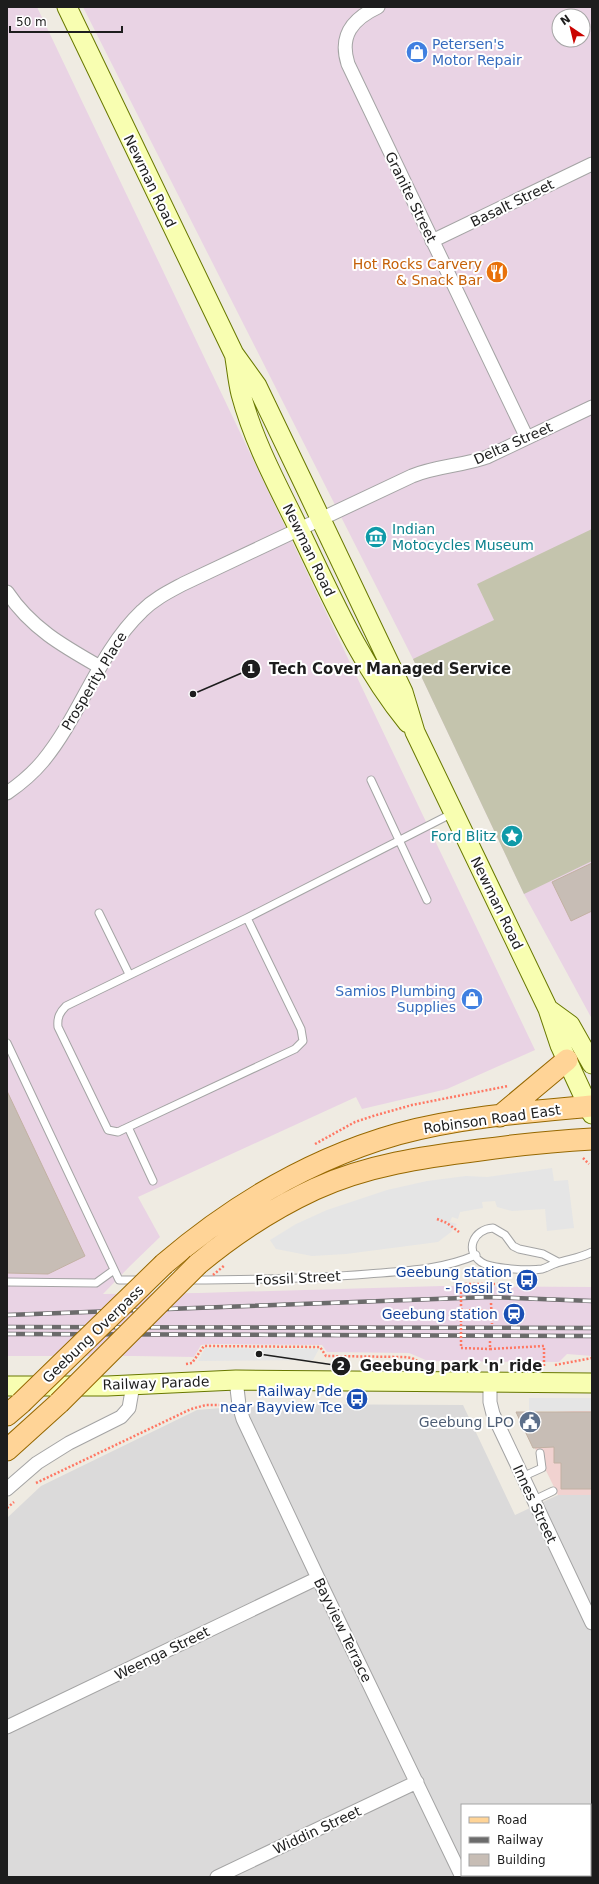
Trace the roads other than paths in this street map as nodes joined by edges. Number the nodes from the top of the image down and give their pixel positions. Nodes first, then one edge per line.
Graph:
1 (67, 7) edge
2 (378, 7) edge
3 (592, 164) edge
4 (432, 241) junction
5 (234, 354) junction
6 (592, 407) edge
7 (527, 438) junction
8 (321, 519) junction
9 (299, 529) junction
10 (7, 592) edge
11 (100, 667) junction
12 (415, 732) junction
13 (371, 780) dead end
14 (7, 793) edge
15 (453, 813) junction
16 (399, 840) junction
17 (428, 900) dead end
18 (99, 913) dead end
19 (247, 918) junction
20 (129, 974) junction
21 (548, 1009) junction
22 (7, 1043) edge
23 (588, 1045) edge
24 (567, 1060) junction
25 (592, 1064) edge
26 (591, 1109) edge
27 (500, 1116) junction
28 (128, 1127) junction
29 (592, 1139) edge
30 (153, 1181) dead end
31 (592, 1252) edge
32 (476, 1256) junction
33 (558, 1262) junction
34 (198, 1264) joint
35 (114, 1270) junction
36 (166, 1275) junction
37 (7, 1282) edge
38 (236, 1380) junction
39 (490, 1383) junction
40 (592, 1383) edge
41 (133, 1385) junction
42 (7, 1386) edge
43 (14, 1409) edge
44 (7, 1450) edge
45 (540, 1453) dead end
46 (522, 1477) junction
47 (7, 1489) edge
48 (553, 1491) dead end
49 (534, 1500) junction
50 (318, 1578) junction
51 (592, 1623) edge
52 (7, 1727) edge
53 (417, 1782) junction
54 (461, 1875) edge
55 (217, 1877) edge

1 - 5 main road, Newman Road
2 - 4 street, Granite Street
3 - 4 street, Basalt Street
4 - 7 street, Granite Street
5 - 8 main road, Newman Road
5 - 9 main road, Newman Road
6 - 7 street, Delta Street
7 - 8 street, Delta Street
8 - 9 street, Prosperity Place
8 - 12 main road, Newman Road
9 - 11 street, Prosperity Place
9 - 12 main road, Newman Road
10 - 11 street
11 - 14 street, Prosperity Place
12 - 15 main road, Newman Road
13 - 16 lane
15 - 16 lane
15 - 21 main road, Newman Road
16 - 17 lane
16 - 19 lane
18 - 20 lane
19 - 20 lane
19 - 28 lane
20 - 28 lane
21 - 23 main road, Newman Road
21 - 24 main road, Newman Road
22 - 35 lane
23 - 25 main road, Newman Road
24 - 26 main road, Newman Road
24 - 27 main road
26 - 27 main road, Robinson Road East
27 - 36 main road, Robinson Road East
28 - 30 lane
29 - 34 main road, Robinson Road East
31 - 33 lane
32 - 33 lane
32 - 33 lane
32 - 36 lane, Fossil Street
34 - 44 main road, Geebung Overpass, bridge
35 - 36 lane, Fossil Street
35 - 37 lane
36 - 43 main road, Geebung Overpass, bridge
38 - 39 main road, Railway Parade
38 - 41 main road, Railway Parade
38 - 50 street, Bayview Terrace
39 - 40 main road, Railway Parade
39 - 46 street, Innes Street
41 - 42 main road, Railway Parade
41 - 47 street
45 - 46 lane
46 - 49 street, Innes Street
48 - 49 lane
49 - 51 street, Innes Street
50 - 52 street, Weenga Street
50 - 53 street, Bayview Terrace
53 - 54 street, Bayview Terrace
53 - 55 street, Widdin Street

